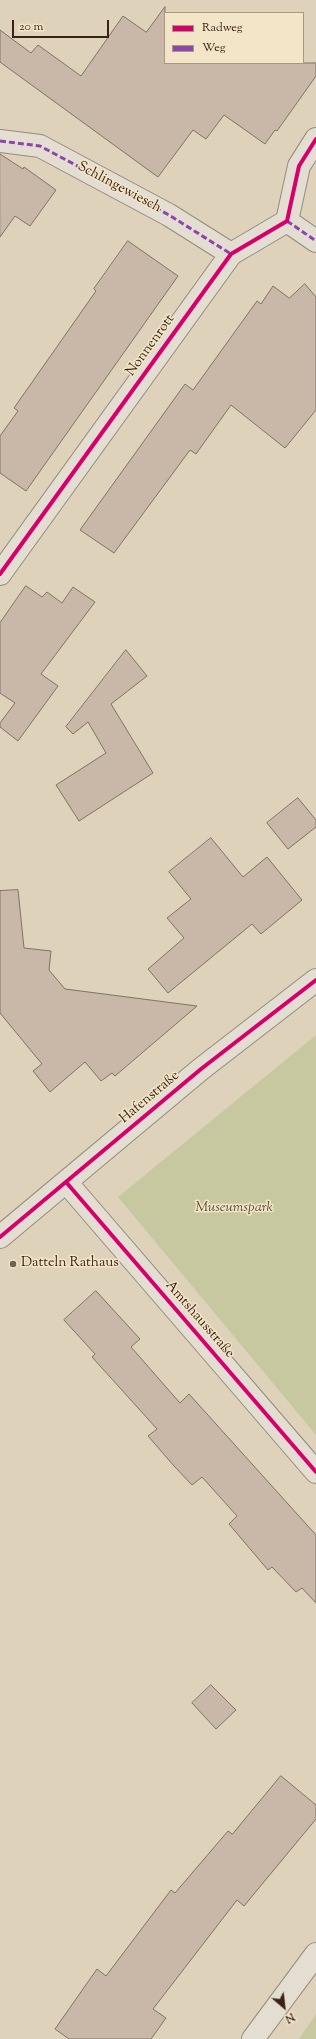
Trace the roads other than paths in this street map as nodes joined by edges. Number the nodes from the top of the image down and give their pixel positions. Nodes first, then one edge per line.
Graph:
1 (316, 139) edge
2 (0, 141) edge
3 (287, 221) junction
4 (316, 241) edge
5 (231, 254) junction
6 (0, 574) edge
7 (316, 980) edge
8 (66, 1182) junction
9 (0, 1237) edge
10 (316, 1472) edge
11 (316, 1954) edge
12 (253, 2039) edge

1 - 3 street
2 - 5 street, Schlingewiesch
3 - 4 street
3 - 5 street, Nonnenrott
5 - 6 street, Nonnenrott
7 - 8 street, Hafenstraße
8 - 9 street, Hafenstraße
8 - 10 street, Amtshausstraße
11 - 12 street

